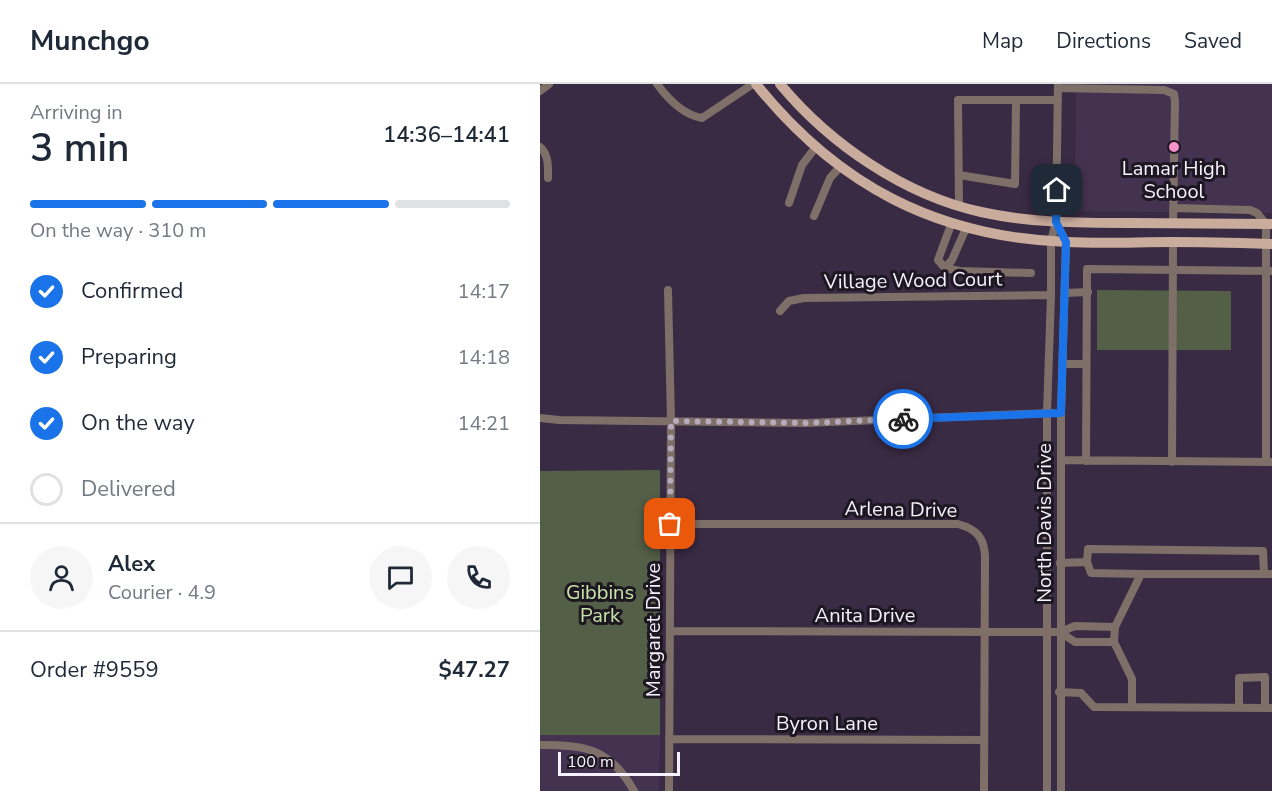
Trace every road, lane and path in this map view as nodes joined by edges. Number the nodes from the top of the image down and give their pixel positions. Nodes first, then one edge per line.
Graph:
1 (549, 84) edge
2 (657, 84) edge
3 (755, 84) edge
4 (780, 84) edge
5 (1058, 86) edge
6 (540, 91) edge
7 (1016, 100) junction
8 (1058, 100) junction
9 (540, 147) edge
10 (815, 148) junction
11 (840, 167) junction
12 (959, 175) junction
13 (548, 178) dead end
14 (789, 203) dead end
15 (959, 206) junction
16 (1174, 208) junction
17 (814, 216) dead end
18 (952, 222) junction
19 (1056, 222) junction
20 (1173, 223) junction
21 (1269, 224) edge
22 (967, 226) junction
23 (1051, 241) junction
24 (1066, 242) junction
25 (1173, 242) junction
26 (1269, 244) edge
27 (945, 268) junction
28 (1173, 269) junction
29 (1269, 271) edge
30 (1031, 273) dead end
31 (668, 290) dead end
32 (1088, 292) junction
33 (1065, 293) junction
34 (1051, 295) junction
35 (780, 311) dead end
36 (1063, 364) junction
37 (1086, 364) junction
38 (1047, 413) junction
39 (1061, 413) junction
40 (540, 418) edge
41 (671, 421) junction
42 (1061, 460) junction
43 (1086, 461) junction
44 (1172, 462) junction
45 (1269, 462) edge
46 (670, 524) junction
47 (1087, 562) junction
48 (1060, 563) junction
49 (1141, 574) junction
50 (1268, 574) edge
51 (1115, 627) junction
52 (670, 631) junction
53 (1046, 632) junction
54 (1060, 632) junction
55 (985, 633) junction
56 (1114, 642) junction
57 (1059, 692) junction
58 (1132, 707) junction
59 (1239, 708) junction
60 (1269, 708) edge
61 (669, 739) junction
62 (984, 740) junction
63 (540, 745) edge
64 (634, 791) edge
65 (669, 791) edge
66 (984, 791) edge
67 (1047, 791) edge
68 (1060, 791) edge

1 - 6 street
2 - 3 street
3 - 10 main road
4 - 15 main road
5 - 8 street, North Davis Drive
5 - 16 street
7 - 8 street
7 - 12 street
7 - 12 street
8 - 19 street, North Davis Drive
9 - 13 street
10 - 11 main road
10 - 14 street
11 - 17 street
11 - 18 main road
12 - 15 street
15 - 19 main road
16 - 20 street
16 - 21 street
18 - 22 main road
18 - 27 street
19 - 20 main road
19 - 23 street, North Davis Drive
19 - 24 street, North Davis Drive
20 - 21 main road
21 - 26 street
22 - 23 main road
22 - 27 street
23 - 24 main road
23 - 34 street, North Davis Drive
24 - 25 main road
24 - 33 street, North Davis Drive
25 - 26 main road
25 - 28 street
26 - 29 street
27 - 30 street
28 - 29 street
28 - 32 street
28 - 44 street
29 - 45 street
31 - 41 street, Margaret Drive
32 - 33 street
32 - 37 street
33 - 36 street, North Davis Drive
34 - 35 street, Village Wood Court
34 - 38 street, North Davis Drive
36 - 37 street
36 - 39 street, North Davis Drive
37 - 43 street
38 - 39 street
38 - 41 street
38 - 53 street, North Davis Drive
39 - 42 street, North Davis Drive
40 - 41 street
41 - 46 street, Margaret Drive
42 - 43 street
42 - 48 street, North Davis Drive
43 - 44 street
44 - 45 street
46 - 52 street, Margaret Drive
46 - 55 street, Arlena Drive
47 - 48 street
47 - 49 street
47 - 50 street
48 - 54 street, North Davis Drive
49 - 50 street
49 - 51 street
51 - 54 street
51 - 56 street
52 - 55 street, Anita Drive
52 - 61 street, Margaret Drive
53 - 54 street, Anita Drive
53 - 55 street, Anita Drive
53 - 67 street, North Davis Drive
54 - 56 street
54 - 57 street, North Davis Drive
55 - 62 street, Arlena Drive
56 - 58 street
57 - 58 street
57 - 68 street, North Davis Drive
58 - 59 street
59 - 60 street
59 - 60 street
61 - 62 street, Byron Lane
61 - 65 street, Margaret Drive
62 - 66 street, Arlena Drive
63 - 64 street

